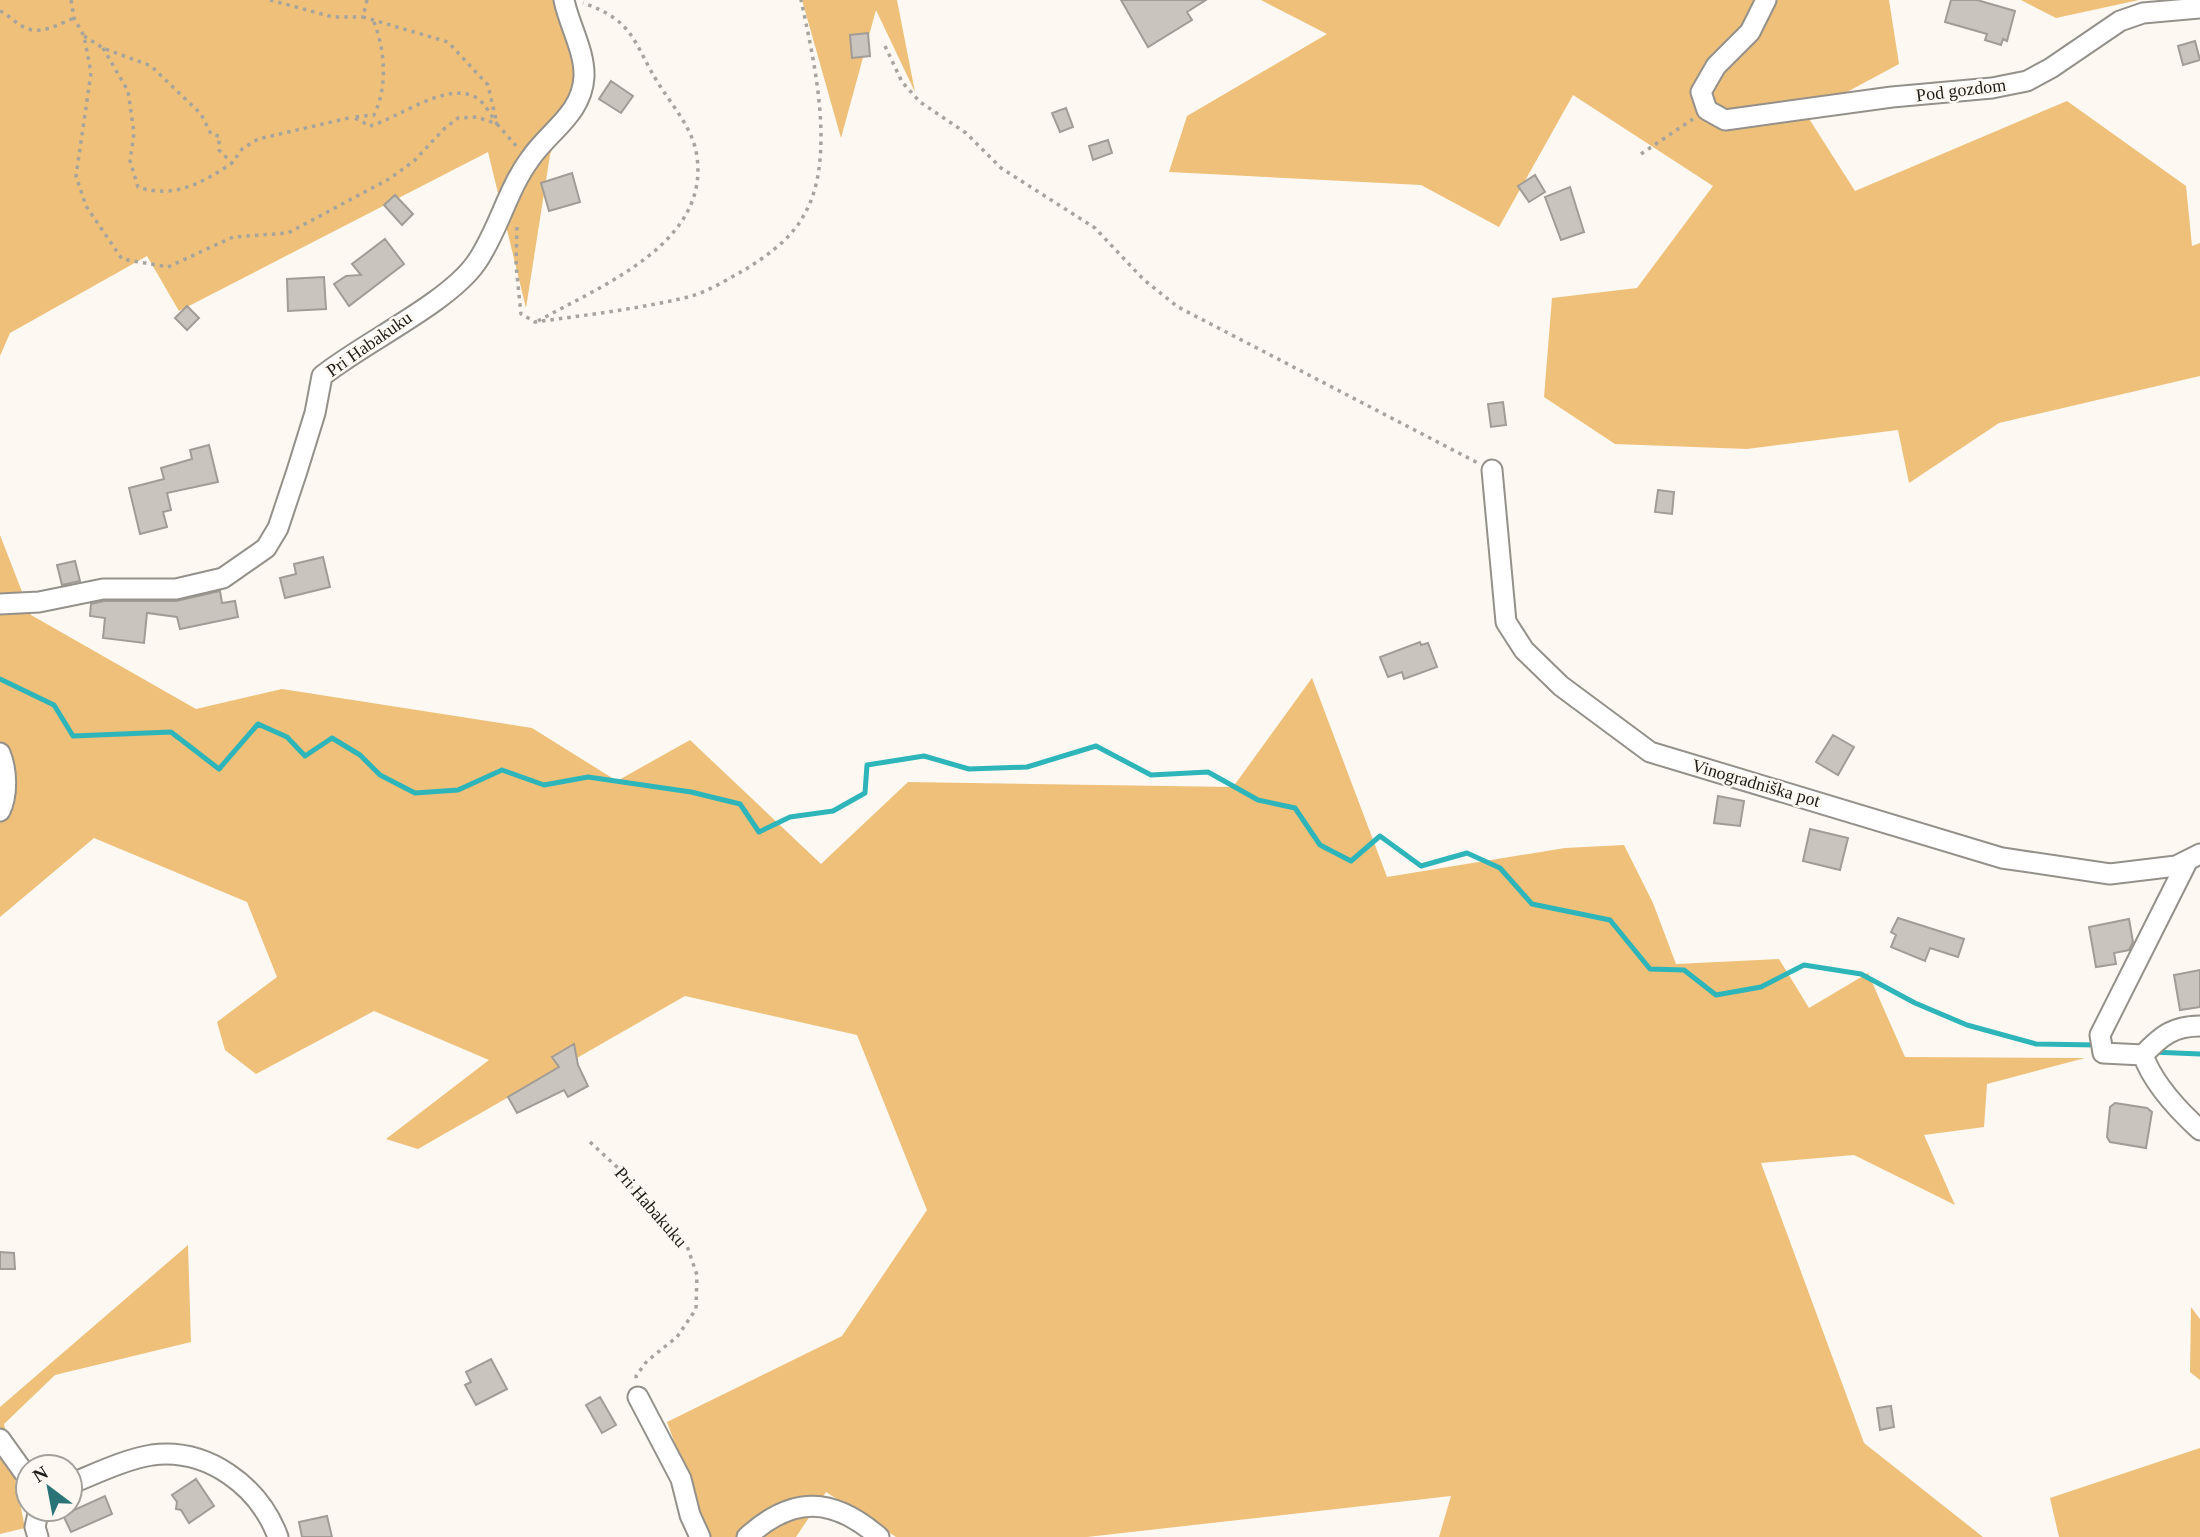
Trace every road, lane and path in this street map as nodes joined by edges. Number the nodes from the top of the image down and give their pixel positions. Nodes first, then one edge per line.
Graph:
1 (271, 0) edge
2 (367, 0) edge
3 (564, 0) edge
4 (575, 0) edge
5 (800, 0) edge
6 (1766, 0) edge
7 (70, 1) edge
8 (2200, 8) edge
9 (0, 10) edge
10 (363, 17) junction
11 (74, 18) junction
12 (374, 22) junction
13 (85, 36) junction
14 (885, 46) dead end
15 (103, 48) junction
16 (1707, 110) junction
17 (353, 117) junction
18 (498, 124) junction
19 (1641, 154) dead end
20 (529, 160) junction
21 (232, 163) junction
22 (517, 216) dead end
23 (535, 322) junction
24 (1492, 470) joint
25 (0, 604) edge
26 (0, 753) edge
27 (0, 811) edge
28 (2194, 857) edge
29 (2200, 1026) edge
30 (2148, 1050) junction
31 (2200, 1130) edge
32 (590, 1142) dead end
33 (638, 1397) joint
34 (0, 1439) edge
35 (14, 1458) edge
36 (84, 1479) edge
37 (278, 1537) edge
38 (700, 1537) edge
39 (747, 1537) edge
40 (879, 1537) edge

1 - 10 path
2 - 10 path
3 - 20 street, Pri Habakuku
4 - 23 path
5 - 23 path
6 - 16 street
7 - 11 path
8 - 16 street, Pod gozdom
9 - 11 path
10 - 12 path
11 - 13 path
12 - 17 path
12 - 18 path
13 - 15 path
13 - 18 path
14 - 24 path
15 - 21 path
15 - 21 path
16 - 19 path
17 - 18 path
17 - 21 path
18 - 20 path
20 - 25 street, Pri Habakuku
22 - 23 path
24 - 28 street, Vinogradniška pot
26 - 27 street
28 - 30 street
29 - 30 street
30 - 31 street
32 - 33 path, Pri Habakuku
33 - 38 street
34 - 35 street
36 - 37 street
39 - 40 street

